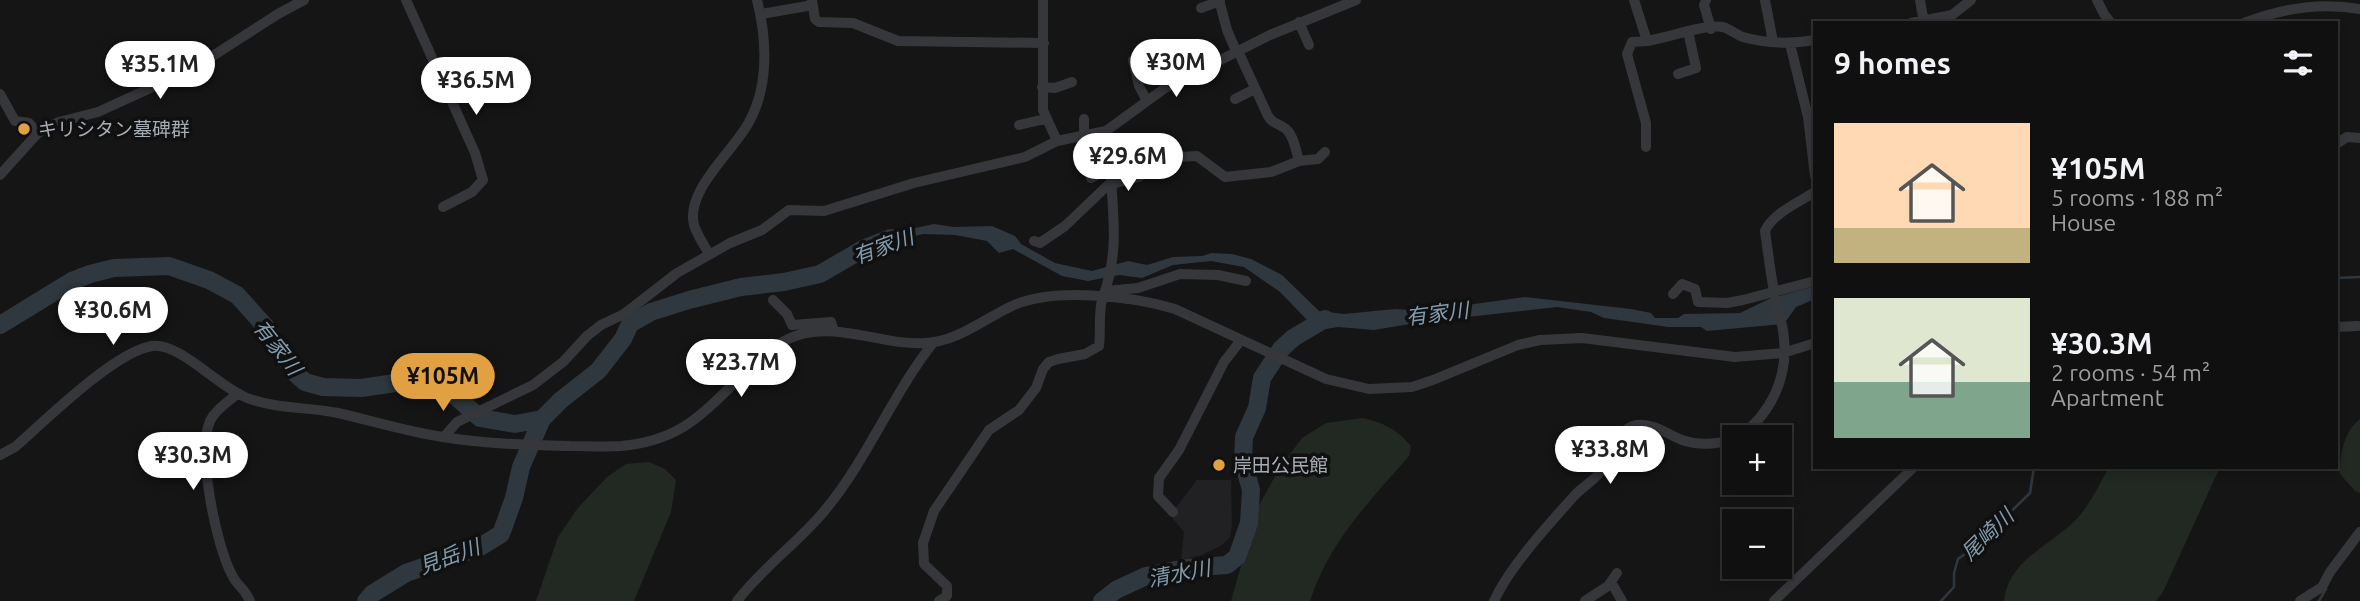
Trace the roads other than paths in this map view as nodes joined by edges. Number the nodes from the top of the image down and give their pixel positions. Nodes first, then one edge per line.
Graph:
1 (304, 0) edge
2 (406, 0) edge
3 (757, 0) edge
4 (1043, 0) edge
5 (1356, 0) edge
6 (1634, 0) edge
7 (1706, 0) edge
8 (1765, 0) edge
9 (1920, 0) edge
10 (1970, 0) edge
11 (2097, 0) edge
12 (1219, 1) edge
13 (813, 2) edge
14 (1201, 8) dead end
15 (2360, 9) edge
16 (1954, 12) edge
17 (761, 14) junction
18 (1924, 21) edge
19 (1927, 21) edge
20 (2109, 21) edge
21 (2249, 21) edge
22 (1299, 22) junction
23 (1711, 29) junction
24 (1688, 31) junction
25 (1813, 40) edge
26 (1647, 41) junction
27 (1773, 41) junction
28 (1044, 43) junction
29 (1790, 44) junction
30 (1310, 46) dead end
31 (1237, 51) junction
32 (1133, 60) dead end
33 (1678, 74) dead end
34 (1030, 81) dead end
35 (1072, 82) dead end
36 (1042, 84) junction
37 (1255, 89) junction
38 (0, 94) edge
39 (1235, 99) dead end
40 (1147, 101) junction
41 (1136, 109) junction
42 (1118, 113) dead end
43 (1045, 119) junction
44 (1084, 119) dead end
45 (1019, 125) dead end
46 (1106, 131) junction
47 (38, 133) junction
48 (1084, 135) junction
49 (2360, 138) edge
50 (1057, 141) junction
51 (2338, 143) edge
52 (1646, 147) dead end
53 (1325, 152) dead end
54 (1147, 159) dead end
55 (1813, 159) edge
56 (1299, 161) junction
57 (1111, 162) junction
58 (0, 175) edge
59 (1091, 178) dead end
60 (1111, 184) junction
61 (1813, 193) edge
62 (443, 207) dead end
63 (1034, 241) dead end
64 (709, 254) junction
65 (1679, 271) dead end
66 (1246, 281) dead end
67 (1813, 282) edge
68 (1682, 284) junction
69 (1105, 292) junction
70 (1775, 293) junction
71 (1673, 294) dead end
72 (773, 300) dead end
73 (2359, 326) edge
74 (2338, 327) edge
75 (834, 331) junction
76 (1241, 340) junction
77 (933, 343) junction
78 (1813, 344) edge
79 (1783, 353) junction
80 (237, 394) junction
81 (1755, 425) edge
82 (443, 437) junction
83 (1722, 442) edge
84 (0, 455) edge
85 (1912, 469) edge
86 (1173, 512) dead end
87 (2360, 532) edge
88 (250, 601) edge
89 (737, 601) edge
90 (939, 601) edge
91 (1494, 601) edge
92 (1585, 601) edge
93 (1622, 601) edge
94 (1774, 601) edge
95 (2301, 601) edge

1 - 47 street
2 - 62 street
3 - 17 street
4 - 28 street
5 - 22 street
6 - 26 street
7 - 23 street
8 - 27 street
9 - 18 street
10 - 16 street
11 - 20 street
12 - 14 street
12 - 31 street
13 - 17 street
13 - 28 street
15 - 21 street
16 - 19 street
17 - 64 street
22 - 30 street
22 - 31 street
23 - 24 street
23 - 27 street
24 - 26 street
24 - 33 street
25 - 29 street
26 - 52 street
27 - 29 street
28 - 36 street
29 - 55 street
31 - 37 street
31 - 40 street
32 - 40 street
34 - 36 street
35 - 36 street
36 - 43 street
37 - 39 street
37 - 56 street
38 - 47 street
40 - 41 street
41 - 42 street
41 - 46 street
43 - 45 street
43 - 50 street
44 - 48 street
46 - 48 street
46 - 57 street
47 - 58 street
48 - 50 street
49 - 51 street
50 - 64 street
53 - 56 street
54 - 57 street
56 - 60 street
57 - 59 street
57 - 60 street
60 - 63 street
60 - 69 street
61 - 70 street
64 - 82 street
65 - 68 street
66 - 69 street
67 - 70 street
68 - 70 street
68 - 71 street
69 - 76 street
69 - 77 street
69 - 90 street
70 - 79 street
72 - 75 street
73 - 74 street
75 - 77 street
75 - 82 street
76 - 79 street
76 - 86 street
77 - 89 street
78 - 79 street
79 - 81 street
80 - 82 street
80 - 84 street
80 - 88 street
83 - 91 street
85 - 94 street
87 - 95 street
92 - 93 street

